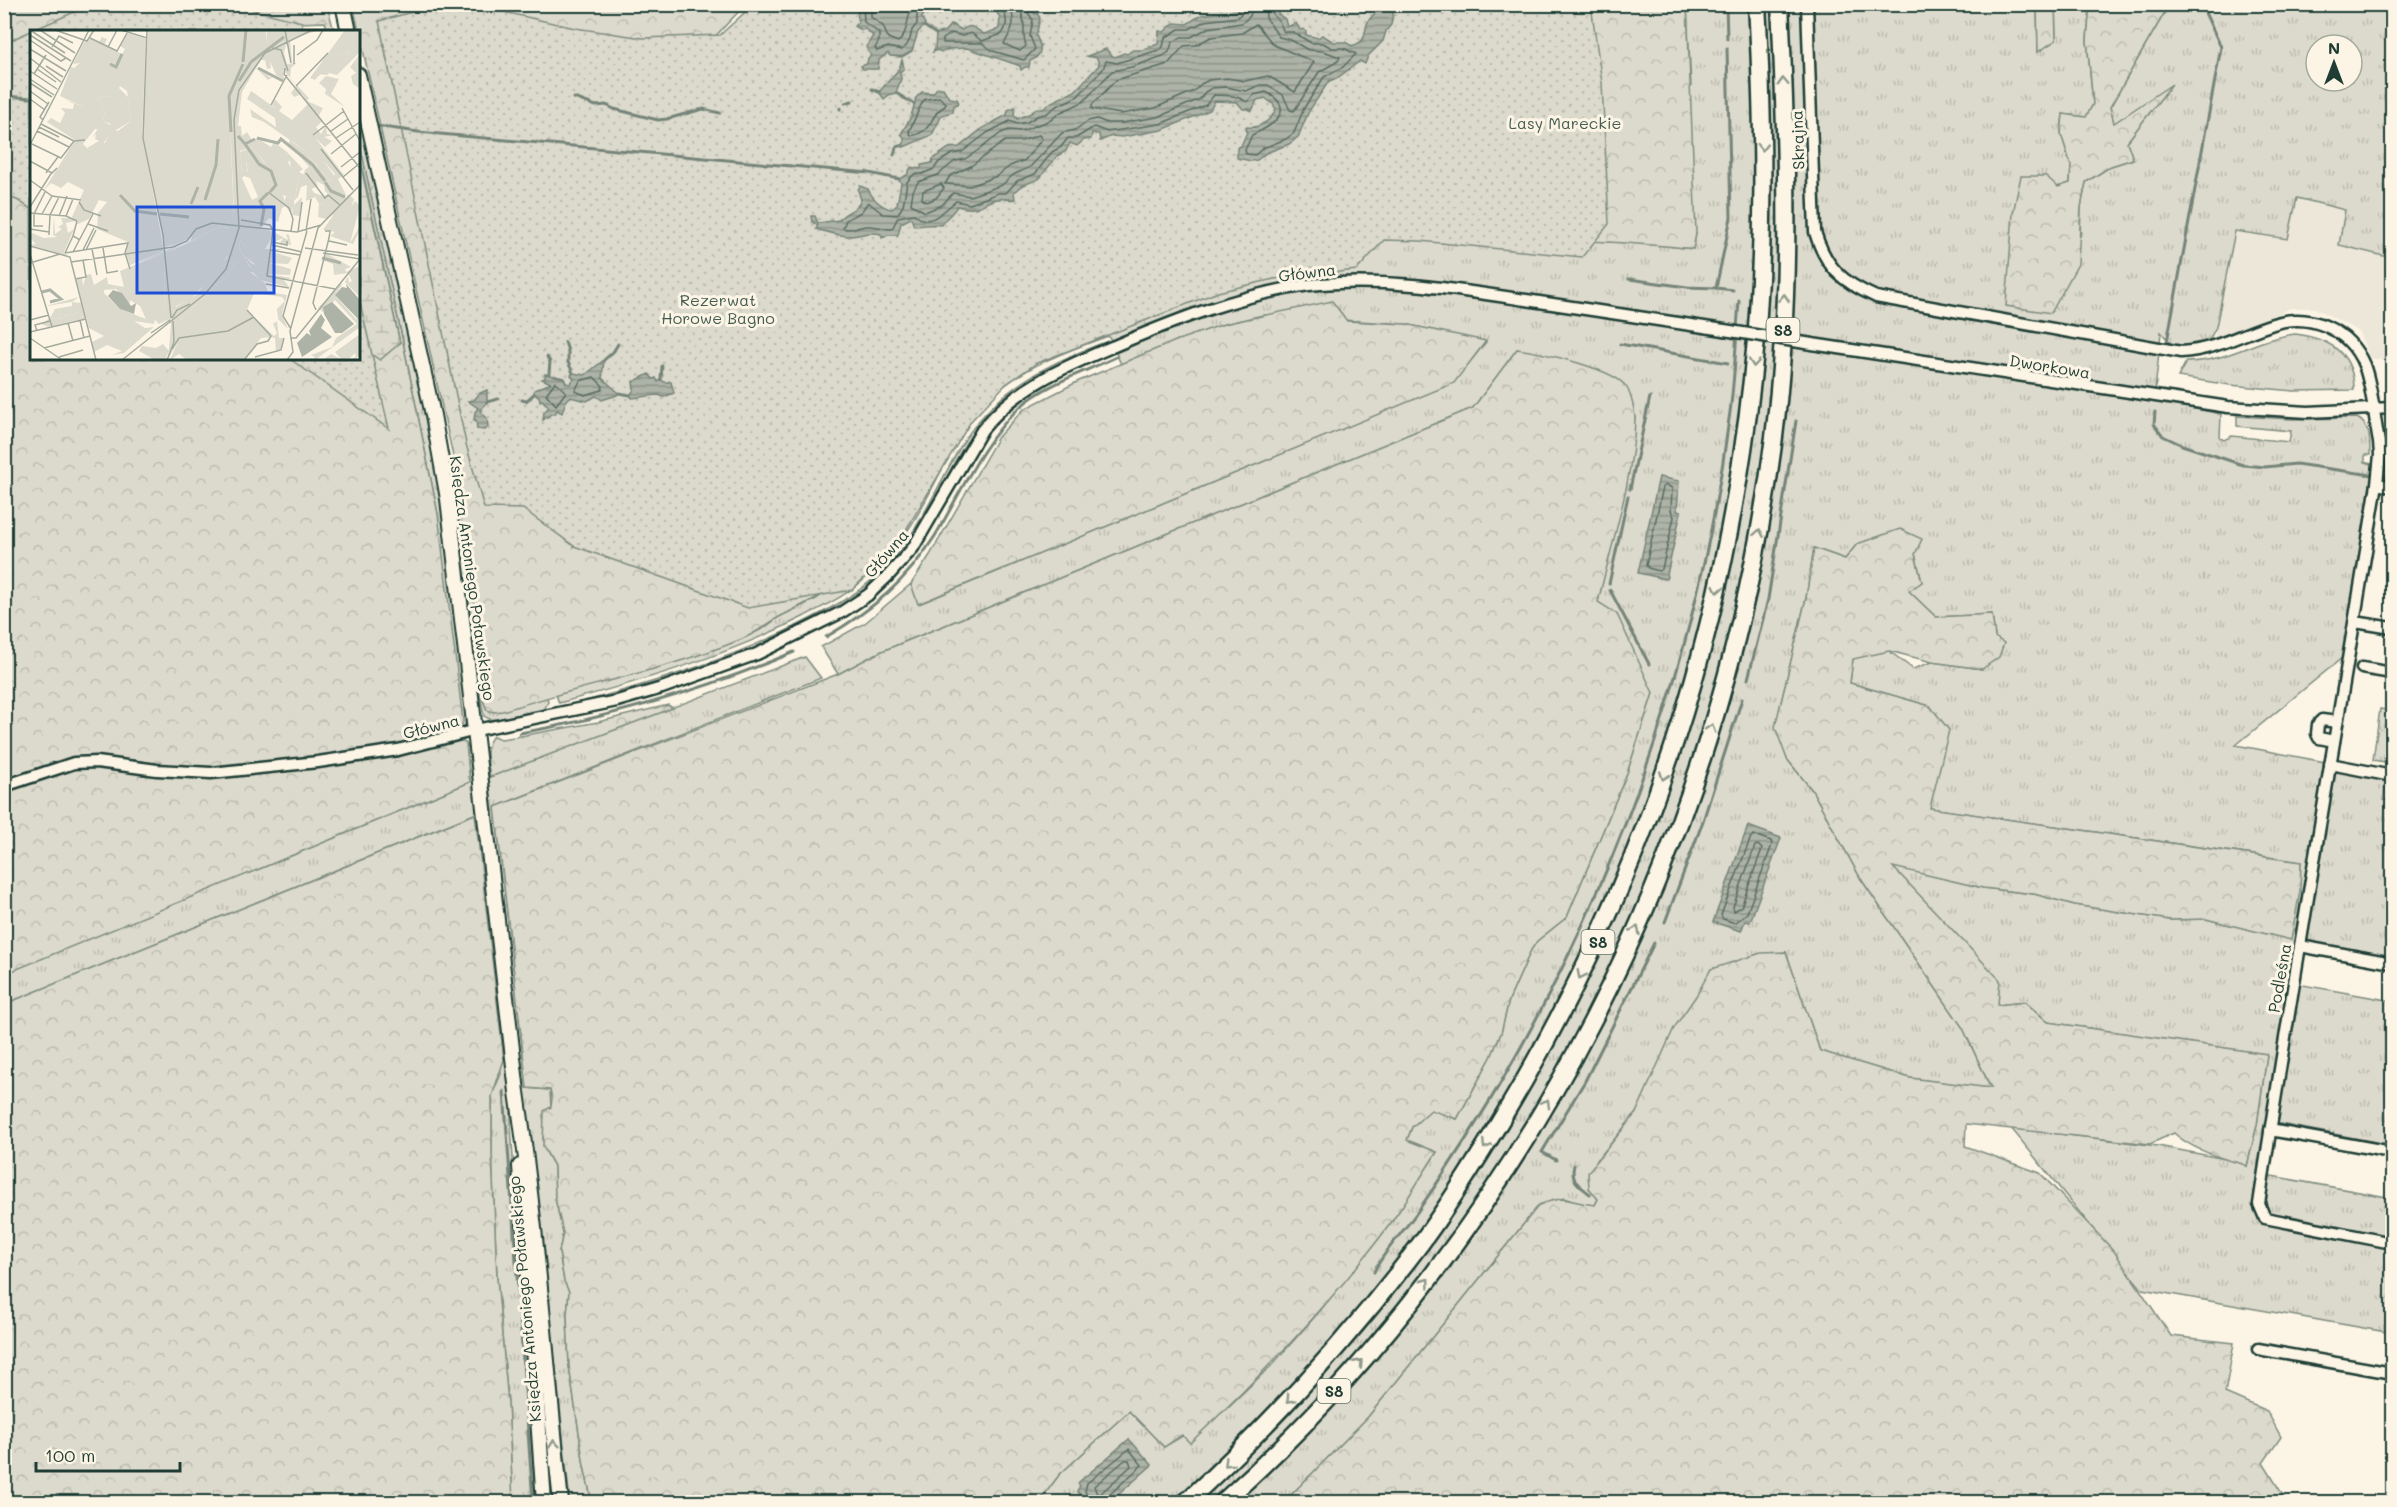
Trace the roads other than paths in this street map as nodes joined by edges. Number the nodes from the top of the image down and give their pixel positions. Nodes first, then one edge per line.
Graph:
1 (343, 4) edge
2 (1757, 4) edge
3 (1780, 4) edge
4 (1807, 4) edge
5 (349, 30) edge
6 (360, 84) edge
7 (1724, 330) joint
8 (2392, 408) edge
9 (2373, 409) junction
10 (2377, 484) junction
11 (2392, 488) edge
12 (2355, 622) junction
13 (2392, 628) edge
14 (2362, 668) dead end
15 (2392, 673) edge
16 (2337, 722) junction
17 (476, 730) junction
18 (2334, 741) junction
19 (2331, 761) junction
20 (2392, 769) edge
21 (2392, 776) edge
22 (4, 786) edge
23 (2300, 946) junction
24 (2392, 963) edge
25 (517, 1092) junction
26 (2270, 1130) junction
27 (2386, 1151) dead end
28 (2392, 1244) edge
29 (2258, 1349) dead end
30 (2392, 1373) edge
31 (544, 1503) edge
32 (561, 1503) edge
33 (1186, 1503) edge
34 (1223, 1503) edge

1 - 5 main road
2 -> 33 highway, S8
34 -> 3 highway, S8
4 - 9 street, Skrajna
6 - 17 main road, Księdza Antoniego Poławskiego
7 - 9 street, Dworkowa, bridge
7 - 17 street, Główna
8 - 9 street, Dworkowa
9 - 10 street, Podleśna
10 - 11 street
10 - 12 street, Podleśna
12 - 13 street
12 - 16 street, Podleśna
14 - 15 street
16 - 18 street, Podleśna
16 - 18 street
17 - 22 street, Główna
17 - 25 main road, Księdza Antoniego Poławskiego
18 - 19 street, Podleśna
19 - 20 street
19 - 21 street
19 - 23 street, Podleśna
23 - 24 street
23 - 26 street, Podleśna
25 - 31 main road, Księdza Antoniego Poławskiego
32 -> 25 main road, Księdza Antoniego Poławskiego
26 - 27 street
26 - 28 street, Podleśna
29 - 30 street

